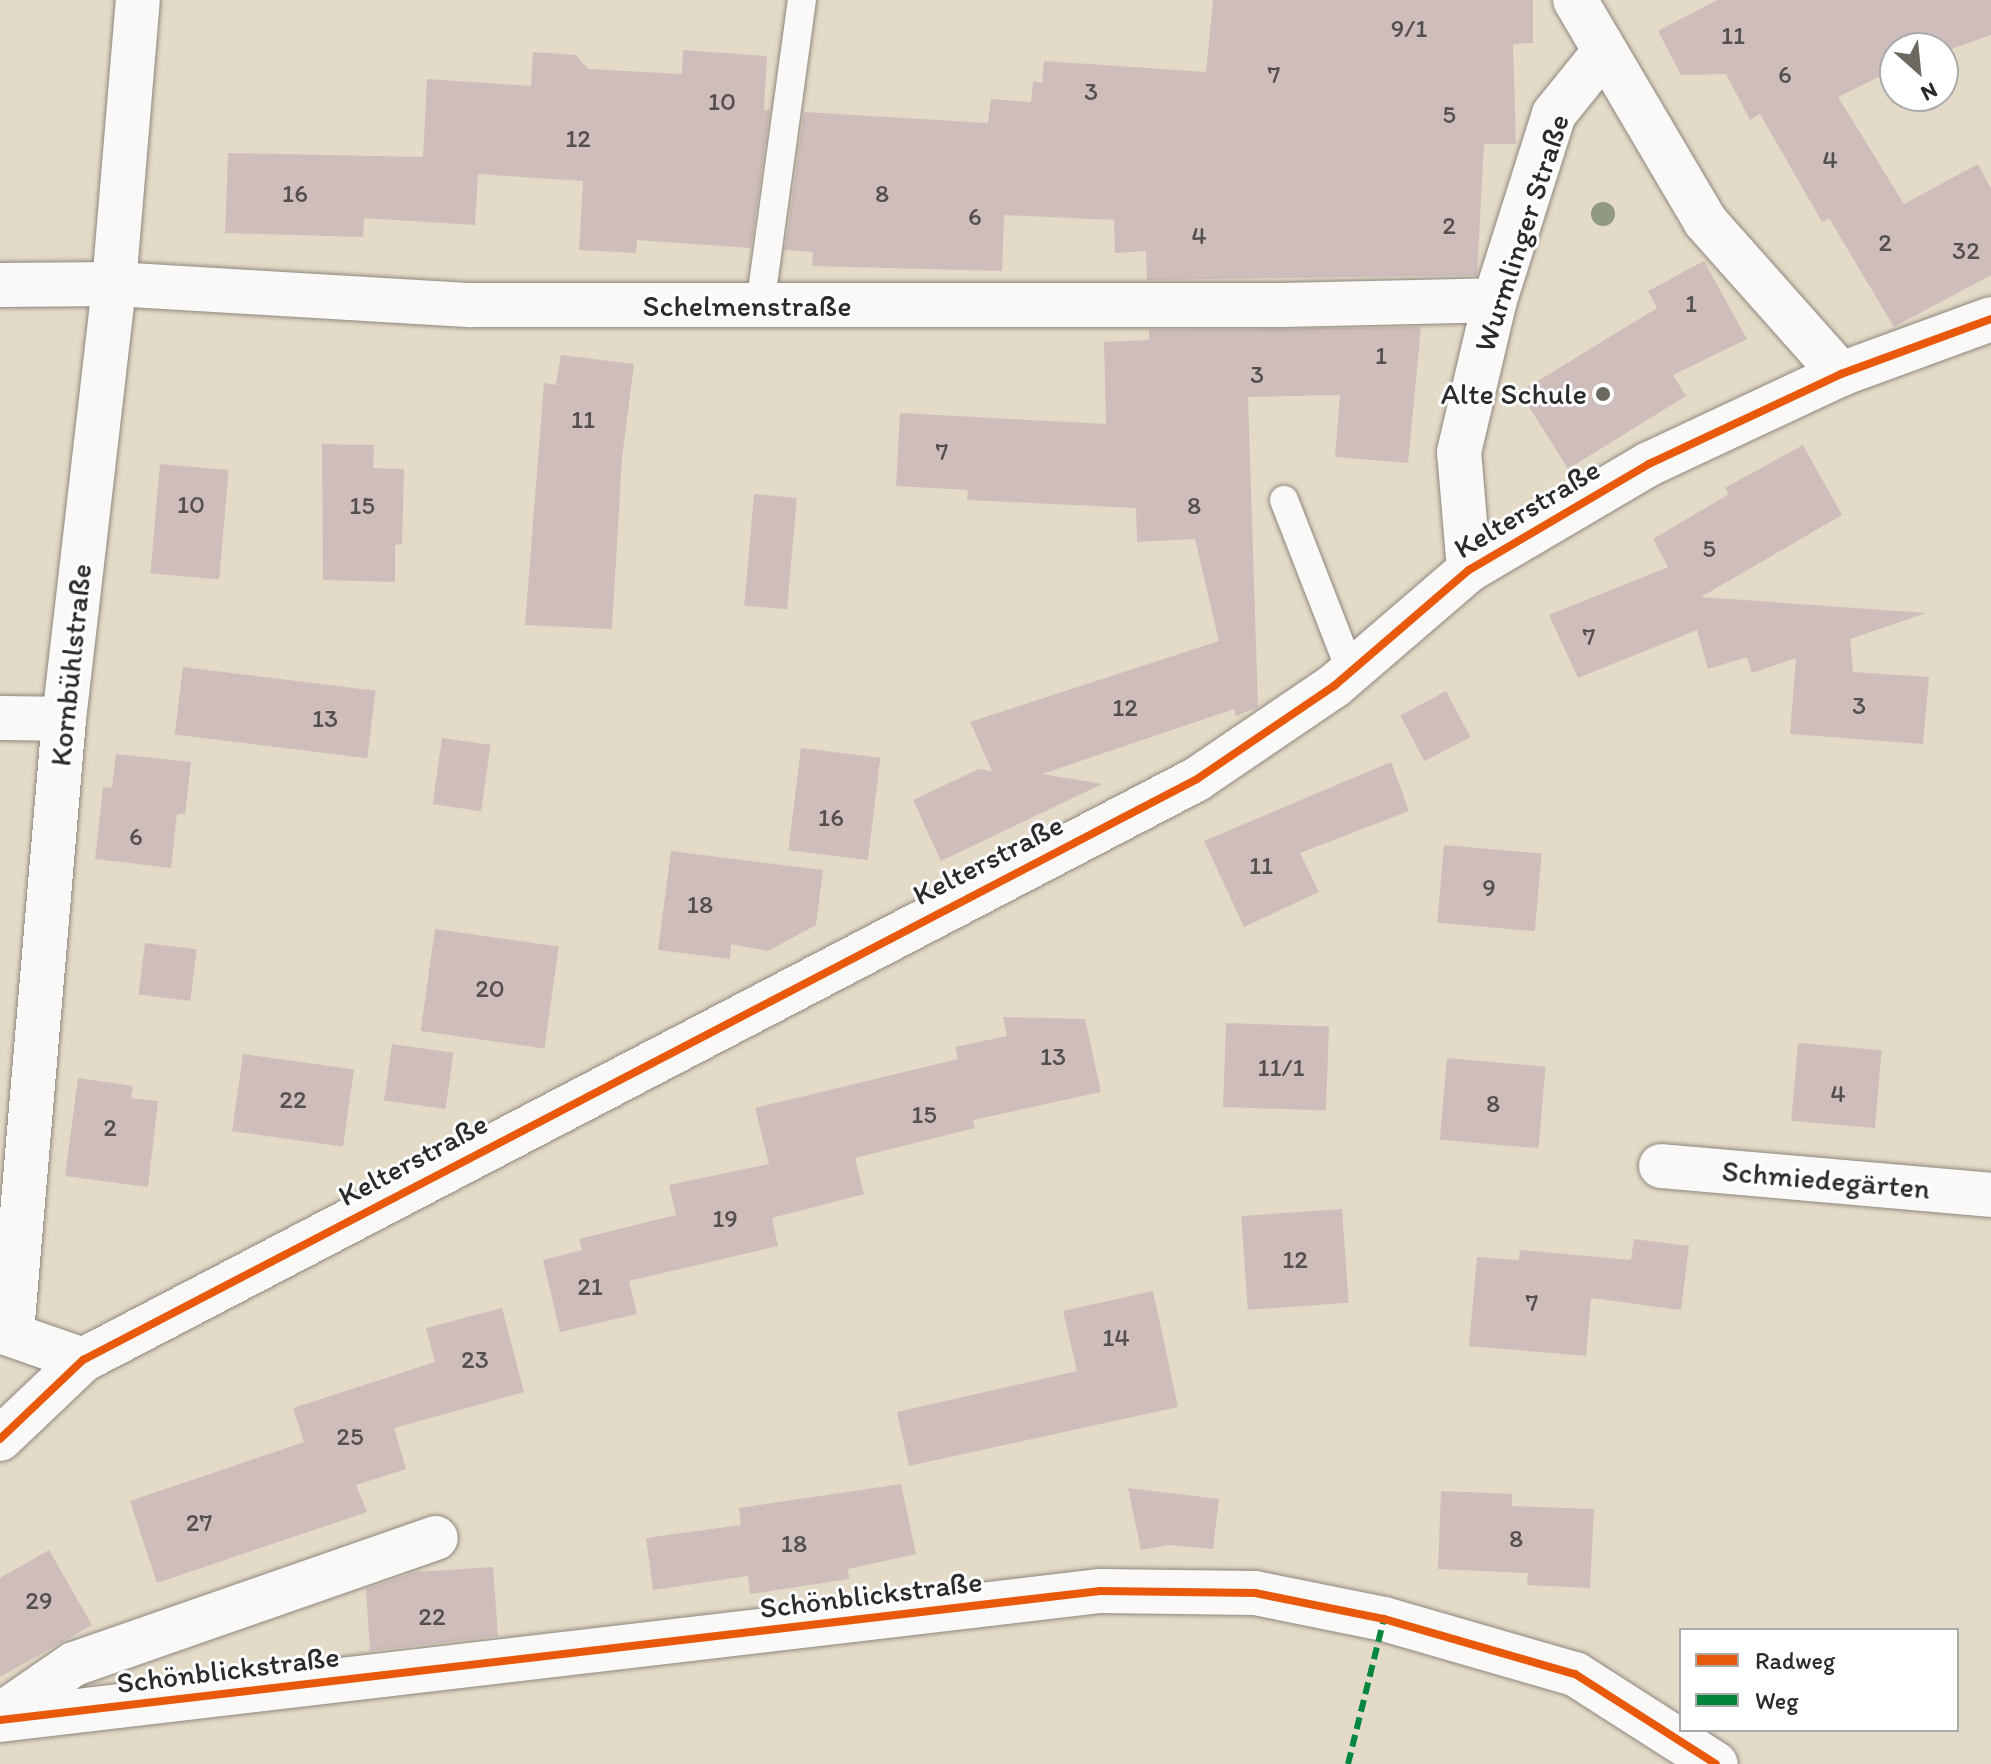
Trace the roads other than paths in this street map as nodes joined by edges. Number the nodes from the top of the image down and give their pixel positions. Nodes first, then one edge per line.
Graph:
1 (138, 0) edge
2 (802, 0) edge
3 (1575, 0) edge
4 (1604, 52) junction
5 (114, 284) junction
6 (0, 285) edge
7 (1495, 300) junction
8 (760, 306) junction
9 (1991, 319) edge
10 (1841, 374) junction
11 (1284, 500) dead end
12 (1469, 570) junction
13 (1351, 672) junction
14 (0, 718) edge
15 (64, 719) junction
16 (1661, 1166) dead end
17 (1991, 1195) edge
18 (6, 1331) edge
19 (83, 1360) junction
20 (0, 1439) edge
21 (436, 1538) dead end
22 (0, 1718) edge
23 (1716, 1764) edge

1 - 5 street, Kornbühlstraße
2 - 8 lane
3 - 4 street
4 - 7 street, Wurmlinger Straße
4 - 10 street
5 - 6 street, Schelmenstraße
5 - 8 street, Schelmenstraße
5 - 15 street, Kornbühlstraße
7 - 8 street, Schelmenstraße
7 - 12 street, Wurmlinger Straße
9 - 10 street, Kelterstraße
10 - 12 street, Kelterstraße
11 - 13 lane
12 - 13 street, Kelterstraße
13 - 19 street, Kelterstraße
14 - 15 street
15 - 18 street, Kornbühlstraße
16 - 17 street, Schmiedegärten
18 - 19 street
19 - 20 street, Kelterstraße
21 - 22 street, Schönblickstraße
22 - 23 street, Schönblickstraße

